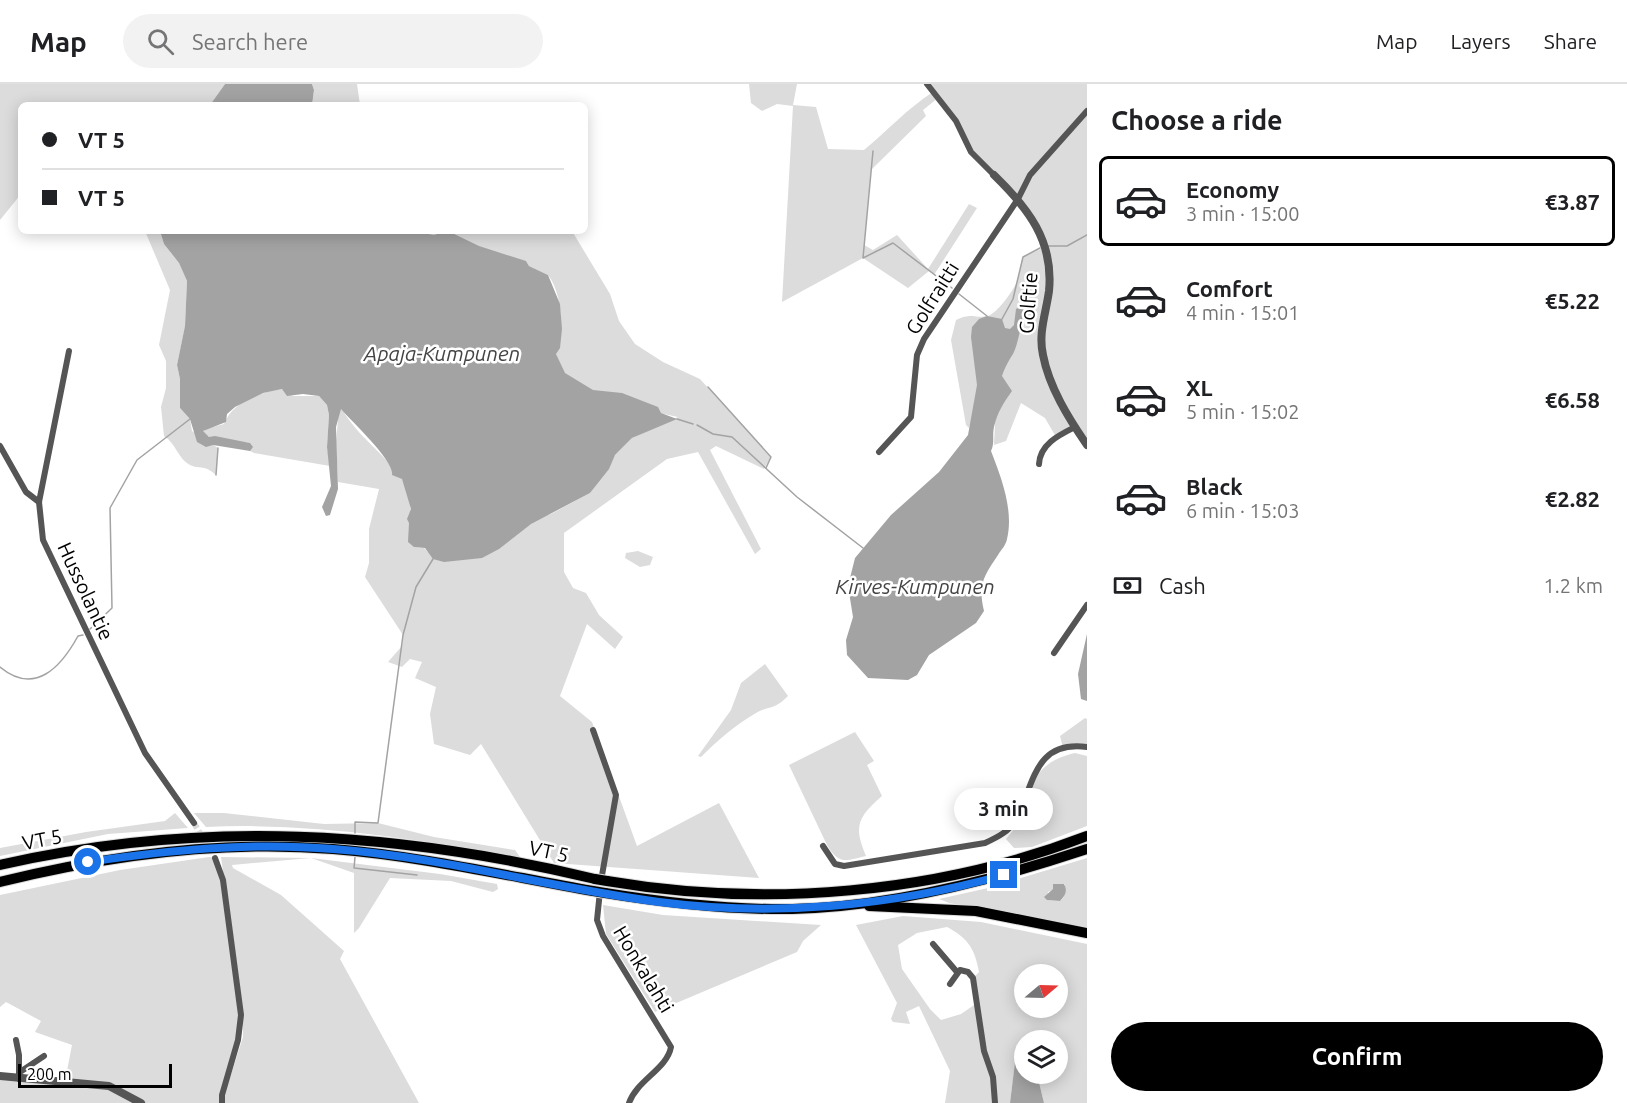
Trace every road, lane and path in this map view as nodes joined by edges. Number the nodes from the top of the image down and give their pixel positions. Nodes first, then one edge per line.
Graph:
1 (927, 84) edge
2 (1087, 111) edge
3 (994, 176) joint
4 (1018, 199) junction
5 (69, 351) dead end
6 (1075, 427) junction
7 (1087, 445) edge
8 (0, 446) edge
9 (879, 452) dead end
10 (1039, 464) dead end
11 (39, 502) junction
12 (1087, 605) edge
13 (1054, 653) dead end
14 (593, 730) dead end
15 (1087, 747) edge
16 (194, 823) tunnel mouth
17 (1087, 836) edge
18 (823, 846) dead end
19 (1087, 849) edge
20 (215, 858) dead end
21 (0, 866) edge
22 (0, 882) edge
23 (844, 905) junction
24 (1087, 933) edge
25 (933, 944) dead end
26 (957, 972) junction
27 (950, 984) dead end
28 (16, 1040) dead end
29 (44, 1056) dead end
30 (19, 1075) junction
31 (0, 1076) edge
32 (141, 1103) edge
33 (222, 1103) edge
34 (629, 1103) edge
35 (995, 1103) edge

1 - 3 street, Golftie
2 - 4 street, Golfraitti
3 - 4 street, Golftie
4 - 6 street, Golftie
4 - 9 street, Golfraitti
5 - 11 street, Hussolantie
6 - 7 street, Golftie
6 - 10 street
8 - 11 street
11 - 16 street, Hussolantie
12 - 13 street
14 - 34 street, Honkalahti
15 - 18 street
17 - 21 highway, VT 5, bridge
19 - 23 highway, VT 5
20 - 33 street
22 - 23 highway, VT 5
23 - 24 highway
25 - 26 street
26 - 27 street
26 - 35 street
28 - 30 street
29 - 30 street
30 - 31 street
30 - 32 street

